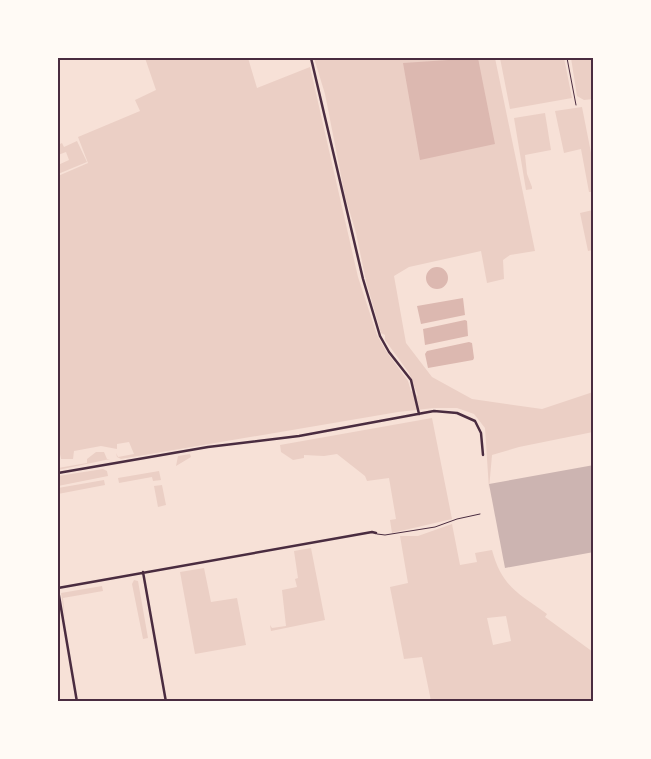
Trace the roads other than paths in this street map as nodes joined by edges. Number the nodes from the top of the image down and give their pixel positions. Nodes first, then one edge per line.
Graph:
1 (312, 58) edge
2 (567, 58) edge
3 (576, 105) dead end
4 (419, 414) junction
5 (483, 456) dead end
6 (58, 473) edge
7 (480, 514) dead end
8 (376, 533) joint
9 (143, 572) junction
10 (58, 589) edge
11 (78, 702) edge
12 (166, 702) edge

1 - 4 street
2 - 3 lane
4 - 5 street
4 - 6 street
7 - 8 lane
8 - 9 street
9 - 10 street
9 - 12 street
10 - 11 street

